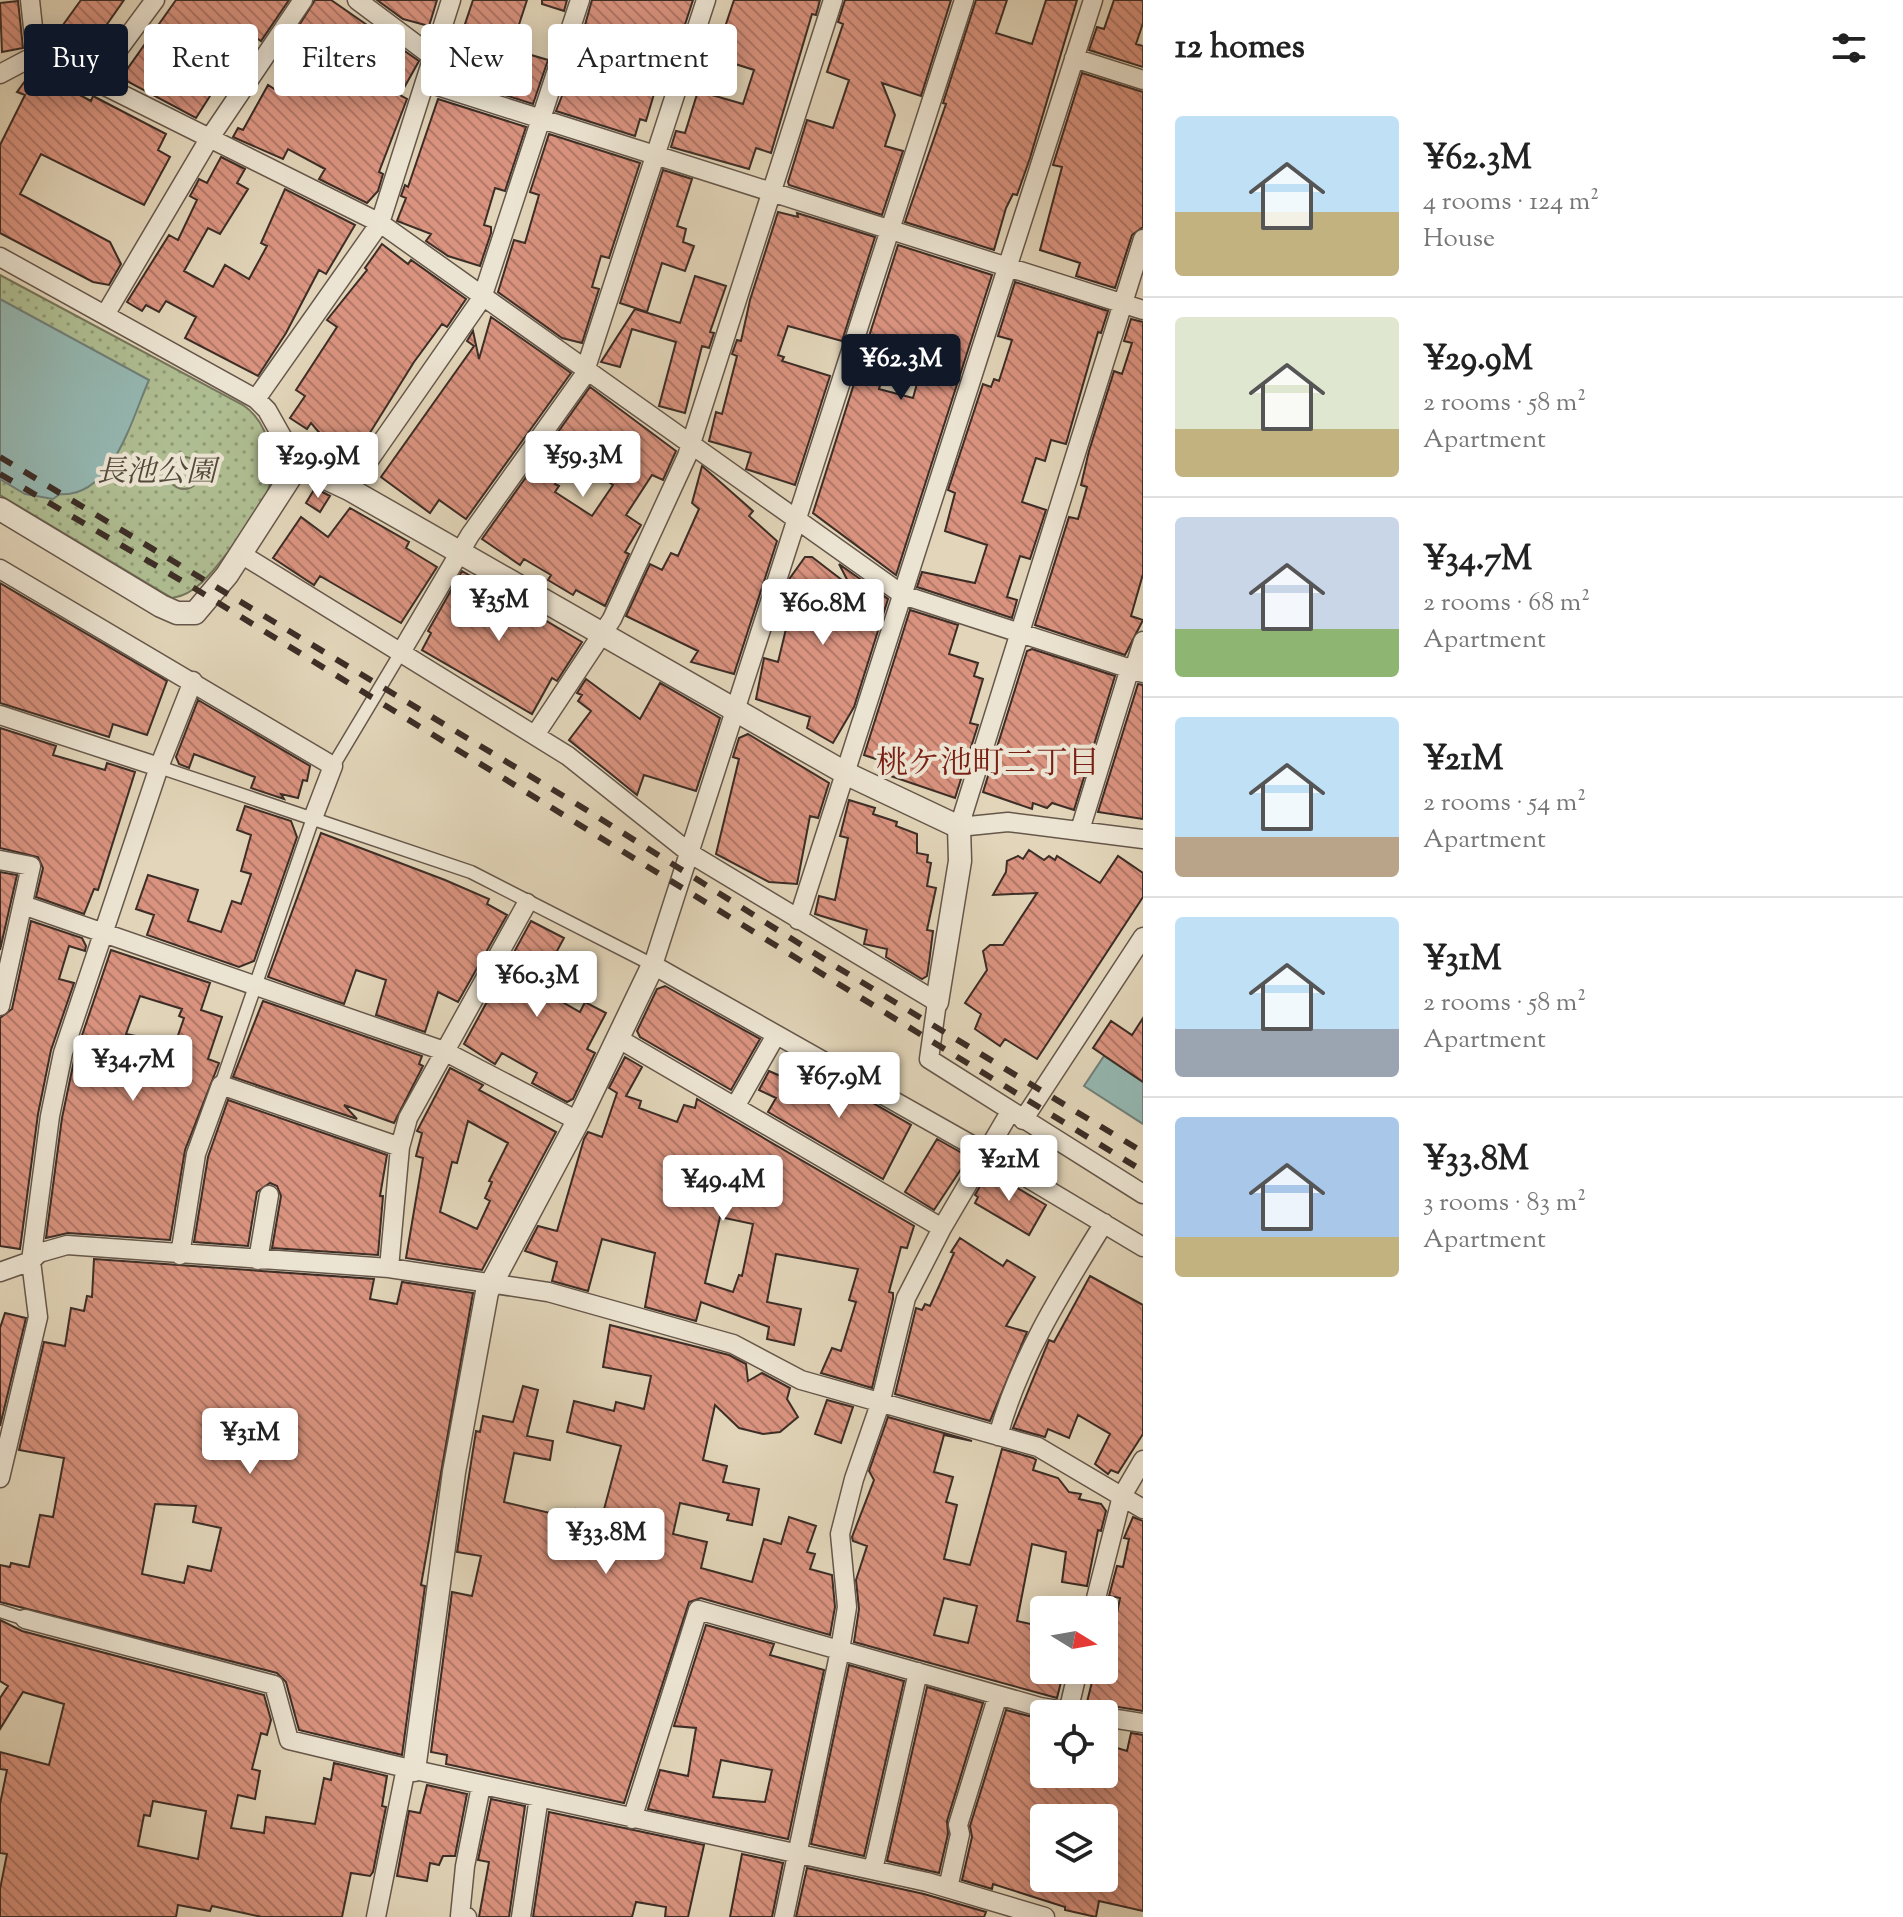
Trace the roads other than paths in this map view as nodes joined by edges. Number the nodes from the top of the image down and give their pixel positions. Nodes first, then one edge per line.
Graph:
1 (30, 0) edge
2 (155, 0) edge
3 (303, 0) edge
4 (357, 0) edge
5 (451, 0) edge
6 (580, 0) edge
7 (706, 0) edge
8 (833, 0) edge
9 (964, 0) edge
10 (1093, 0) edge
11 (33, 24) edge
12 (443, 24) edge
13 (128, 36) edge
14 (421, 48) edge
15 (1074, 58) junction
16 (24, 61) edge
17 (0, 74) edge
18 (1143, 80) edge
19 (421, 95) edge
20 (124, 96) edge
21 (470, 96) edge
22 (542, 118) junction
23 (209, 139) junction
24 (656, 155) junction
25 (772, 192) junction
26 (380, 223) junction
27 (890, 230) junction
28 (1143, 239) edge
29 (0, 257) edge
30 (1009, 267) junction
31 (482, 298) junction
32 (1122, 303) junction
33 (1143, 310) edge
34 (105, 315) junction
35 (586, 370) junction
36 (256, 399) junction
37 (691, 446) junction
38 (298, 465) junction
39 (349, 489) junction
40 (0, 509) edge
41 (797, 521) junction
42 (459, 552) junction
43 (241, 554) junction
44 (0, 569) edge
45 (903, 595) junction
46 (1018, 632) junction
47 (603, 634) junction
48 (1143, 641) edge
49 (400, 654) junction
50 (1136, 670) edge
51 (193, 681) junction
52 (737, 710) junction
53 (0, 715) edge
54 (535, 735) junction
55 (333, 766) junction
56 (159, 767) junction
57 (847, 774) junction
58 (313, 818) junction
59 (959, 827) junction
60 (1080, 830) junction
61 (1143, 839) edge
62 (691, 854) junction
63 (0, 860) edge
64 (527, 903) junction
65 (23, 905) junction
66 (798, 920) junction
67 (106, 931) junction
68 (1143, 937) edge
69 (653, 965) junction
70 (257, 985) junction
71 (937, 1002) junction
72 (0, 1006) edge
73 (776, 1035) junction
74 (619, 1039) junction
75 (444, 1051) junction
76 (221, 1085) junction
77 (735, 1107) junction
78 (1016, 1116) junction
79 (578, 1121) junction
80 (400, 1147) junction
81 (986, 1153) junction
82 (1143, 1194) edge
83 (269, 1195) dead end
84 (1104, 1223) junction
85 (942, 1228) junction
86 (1143, 1247) edge
87 (180, 1255) junction
88 (258, 1260) junction
89 (31, 1261) junction
90 (389, 1268) junction
91 (0, 1272) edge
92 (491, 1282) junction
93 (880, 1404) junction
94 (998, 1436) junction
95 (1143, 1460) edge
96 (0, 1478) edge
97 (1122, 1496) junction
98 (1143, 1509) edge
99 (1097, 1596) edge
100 (0, 1611) edge
101 (25, 1619) joint
102 (840, 1650) junction
103 (918, 1672) junction
104 (998, 1695) junction
105 (1030, 1702) edge
106 (1118, 1719) edge
107 (1143, 1723) edge
108 (410, 1769) junction
109 (481, 1786) junction
110 (539, 1797) junction
111 (632, 1819) junction
112 (798, 1853) junction
113 (873, 1870) junction
114 (948, 1888) junction
115 (376, 1917) edge
116 (467, 1917) edge
117 (521, 1917) edge
118 (784, 1917) edge
119 (1045, 1917) edge

1 - 11 street
2 - 13 street
3 - 23 street
4 - 14 street
5 - 12 street
6 - 22 street
7 - 24 street
8 - 25 street
9 - 27 street
10 - 15 street
15 - 18 street
15 - 30 street
16 - 17 street
19 - 26 street
20 - 23 street
21 - 22 street
22 - 24 street
22 - 31 street
23 - 26 street
23 - 34 street
24 - 25 street
24 - 35 street
25 - 27 street
25 - 37 street
26 - 31 street
26 - 36 street
27 - 30 street
27 - 41 street
28 - 32 street
29 - 34 street
30 - 32 street
30 - 45 street
31 - 35 street
31 - 39 street
32 - 33 street
32 - 46 street
34 - 36 street
35 - 37 street
35 - 42 street
36 - 38 street
37 - 41 street
37 - 47 street
38 - 39 street
38 - 43 street
39 - 42 street
40 - 43 street
41 - 45 street
41 - 52 street
42 - 47 street
42 - 49 street
43 - 49 street
44 - 51 street
45 - 46 street
45 - 57 street
46 - 50 street
46 - 59 street
47 - 52 street
47 - 54 street
48 - 50 street
49 - 54 street
49 - 55 street
50 - 60 street
51 - 55 street
51 - 56 street
52 - 57 street
52 - 62 street
53 - 56 street
54 - 62 street
55 - 58 street
56 - 58 street
56 - 67 street
57 - 59 street
57 - 66 street
58 - 64 street
58 - 70 street
59 - 60 street
59 - 71 street
60 - 61 street
62 - 66 street
62 - 69 street
63 - 65 street
64 - 69 street
64 - 75 street
65 - 67 street
65 - 72 street
66 - 71 street
67 - 70 street
67 - 89 street
68 - 78 street
69 - 73 street
69 - 74 street
70 - 75 street
70 - 76 street
71 - 78 street
73 - 77 street
73 - 81 street
74 - 77 street
74 - 79 street
75 - 79 street
75 - 80 street
76 - 80 street
76 - 87 street
77 - 85 street
78 - 81 street
78 - 82 street
79 - 92 street
80 - 90 street
81 - 84 street
81 - 85 street
83 - 88 street
84 - 86 street
84 - 94 street
85 - 93 street
87 - 88 street
87 - 89 street
88 - 90 street
89 - 91 street
89 - 96 street
90 - 92 street
92 - 93 street
92 - 108 street
93 - 94 street
93 - 102 street
94 - 97 street
95 - 97 street
97 - 98 street
97 - 99 street
100 - 101 street
101 - 108 street
102 - 103 street
102 - 111 street
102 - 112 street
103 - 104 street
103 - 113 street
104 - 105 street
104 - 114 street
106 - 107 street
108 - 109 street
108 - 115 street
109 - 110 street
109 - 116 street
110 - 111 street
110 - 117 street
111 - 112 street
112 - 113 street
112 - 118 street
113 - 114 street
114 - 119 street

